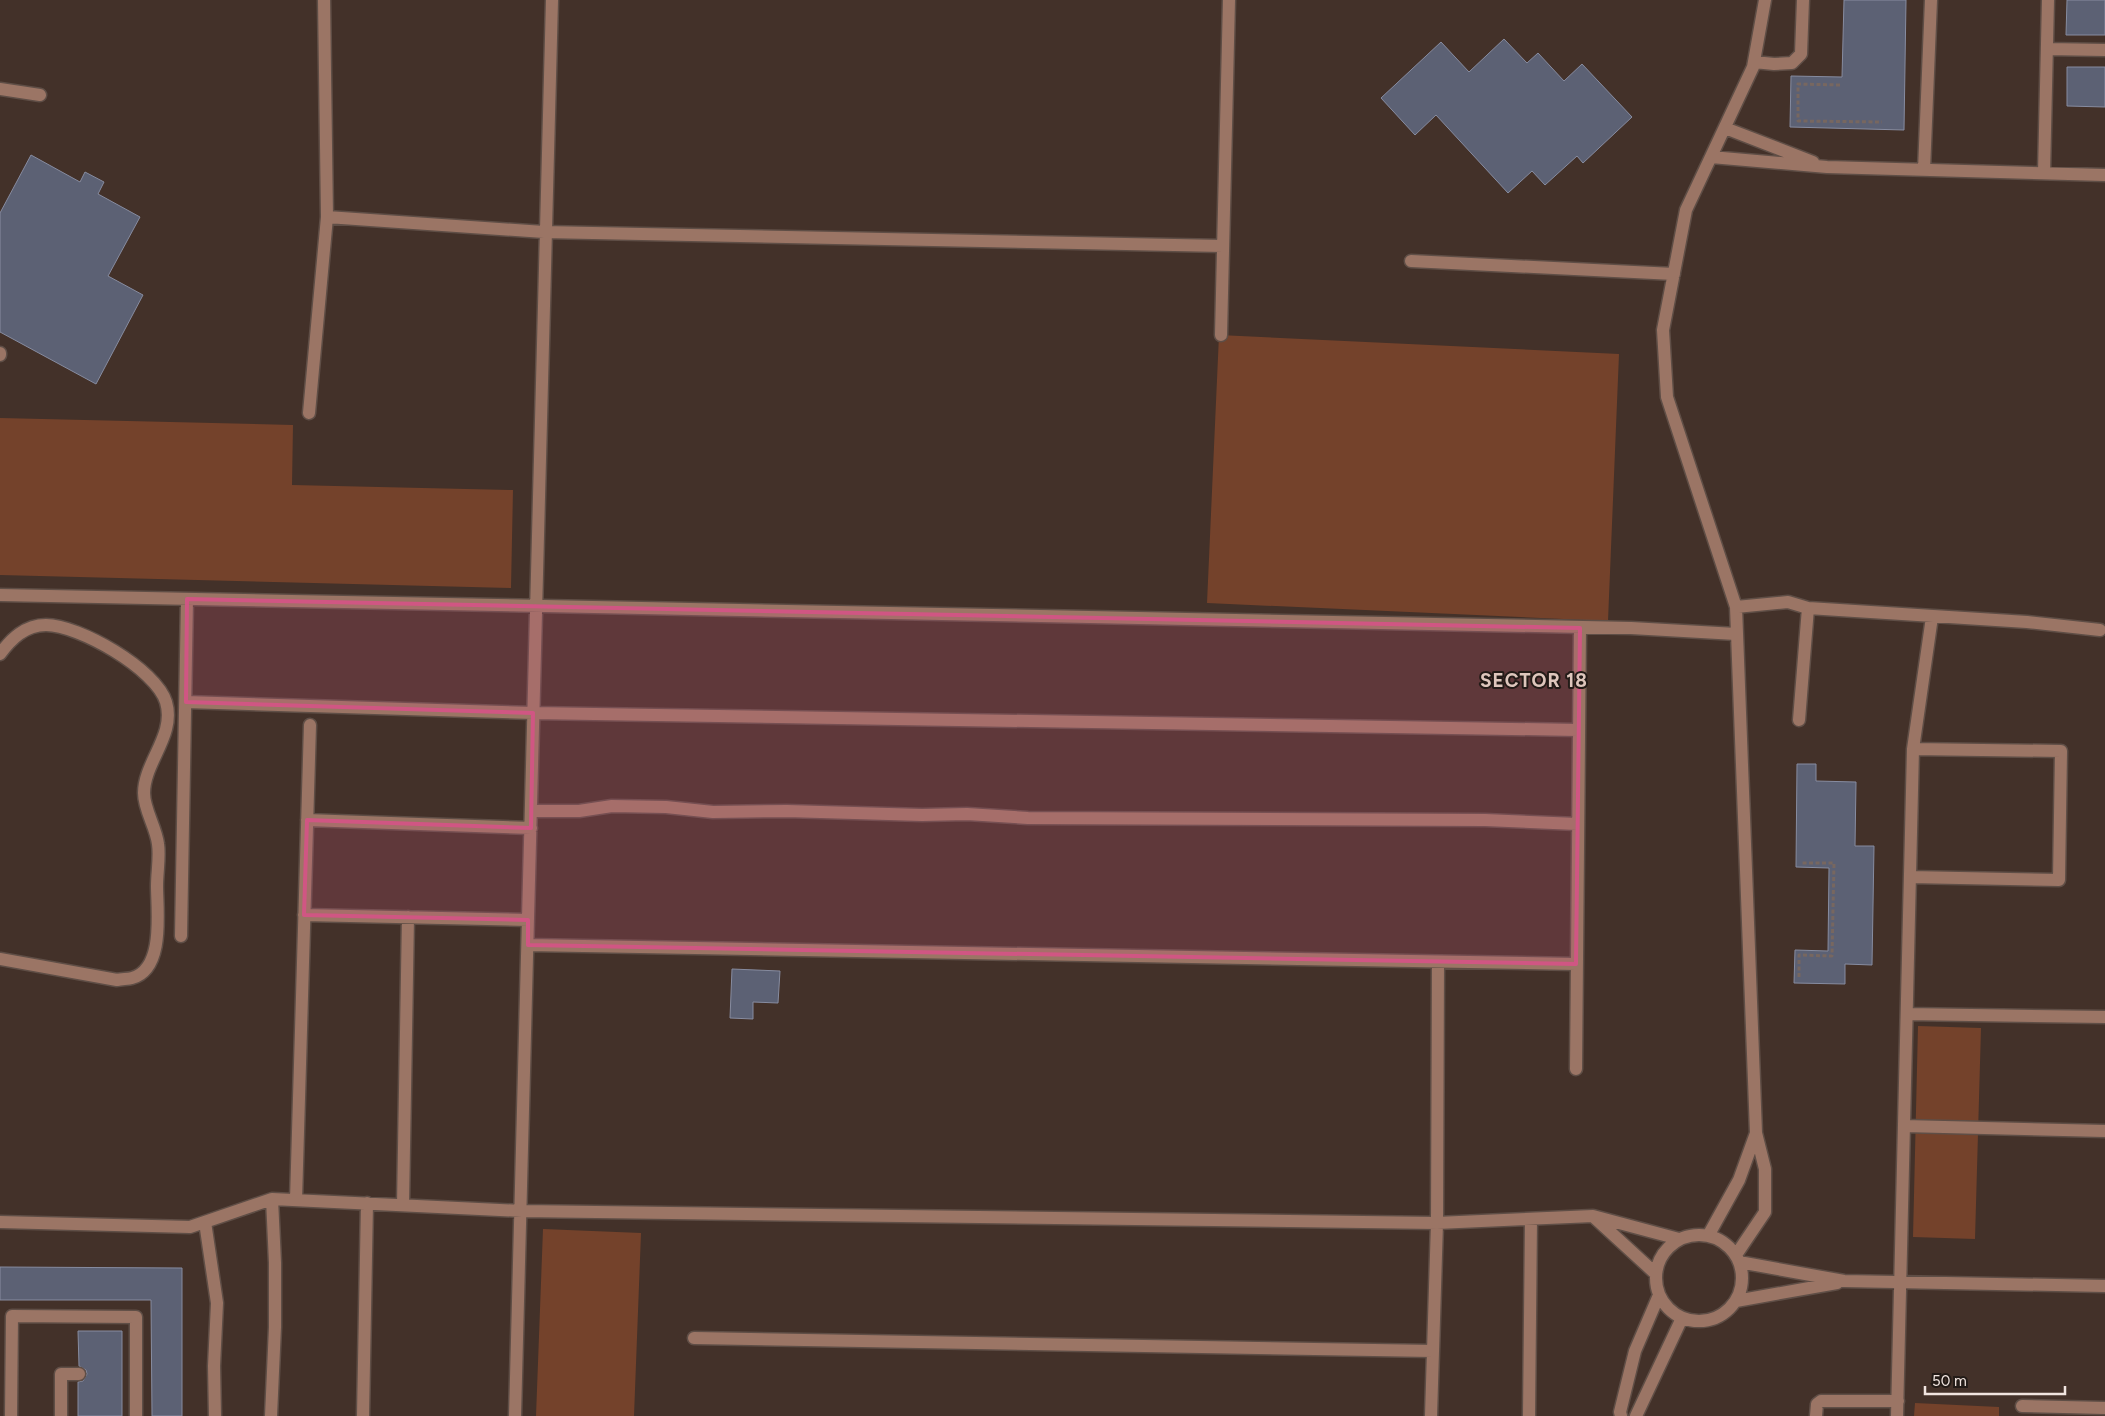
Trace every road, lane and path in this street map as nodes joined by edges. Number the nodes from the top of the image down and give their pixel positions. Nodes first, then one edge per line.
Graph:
1 (324, 0) edge
2 (552, 0) edge
3 (1229, 0) edge
4 (1765, 0) edge
5 (1803, 0) edge
6 (1931, 0) edge
7 (2048, 0) edge
8 (2047, 49) junction
9 (2105, 50) edge
10 (1754, 62) junction
11 (1840, 85) dead end
12 (0, 89) edge
13 (40, 95) dead end
14 (1882, 122) dead end
15 (1725, 128) junction
16 (1711, 157) junction
17 (1826, 167) junction
18 (1924, 170) junction
19 (2044, 173) junction
20 (2105, 175) edge
21 (327, 217) junction
22 (544, 232) junction
23 (1223, 246) junction
24 (1411, 260) dead end
25 (1674, 274) junction
26 (1221, 335) dead end
27 (309, 413) dead end
28 (0, 595) edge
29 (187, 599) junction
30 (535, 606) junction
31 (1736, 607) junction
32 (1808, 608) junction
33 (1932, 617) junction
34 (1580, 628) junction
35 (2100, 630) dead end
36 (1736, 634) junction
37 (0, 654) edge
38 (186, 702) junction
39 (533, 713) junction
40 (1799, 720) dead end
41 (310, 725) dead end
42 (1578, 730) junction
43 (1913, 748) junction
44 (531, 811) junction
45 (307, 820) junction
46 (1577, 824) junction
47 (531, 828) junction
48 (1800, 862) dead end
49 (1910, 877) junction
50 (304, 915) junction
51 (408, 917) junction
52 (528, 920) junction
53 (181, 936) dead end
54 (528, 945) junction
55 (0, 959) edge
56 (1438, 962) junction
57 (1576, 964) junction
58 (1799, 976) dead end
59 (1907, 1014) junction
60 (2105, 1017) edge
61 (1576, 1069) dead end
62 (1904, 1126) junction
63 (2105, 1131) edge
64 (1756, 1133) junction
65 (272, 1199) junction
66 (296, 1200) junction
67 (367, 1203) junction
68 (403, 1205) junction
69 (522, 1211) junction
70 (1593, 1216) junction
71 (1531, 1219) junction
72 (0, 1222) edge
73 (205, 1222) junction
74 (1437, 1223) junction
75 (1708, 1236) junction
76 (1679, 1239) junction
77 (1738, 1259) junction
78 (1656, 1274) junction
79 (1844, 1281) junction
80 (1901, 1282) junction
81 (2105, 1286) edge
82 (1659, 1295) junction
83 (1736, 1301) junction
84 (1682, 1318) junction
85 (694, 1338) dead end
86 (1433, 1351) junction
87 (78, 1374) dead end
88 (1898, 1401) junction
89 (2022, 1406) dead end
90 (2105, 1408) edge
91 (11, 1416) edge
92 (61, 1416) edge
93 (136, 1416) edge
94 (215, 1416) edge
95 (271, 1416) edge
96 (363, 1416) edge
97 (515, 1416) edge
98 (1431, 1416) edge
99 (1529, 1416) edge
100 (1621, 1416) edge
101 (1636, 1416) edge
102 (1816, 1416) edge
103 (1897, 1416) edge

1 - 21 street
2 - 22 street
3 - 23 street
4 - 10 street
5 - 10 street
6 - 18 street
7 - 8 street
8 - 9 street
8 - 19 street
10 - 15 street
11 - 14 path
12 - 13 street
15 - 16 street
15 - 17 street
16 - 17 street
16 - 25 street
17 - 18 street
18 - 19 street
19 - 20 street
21 - 22 street
21 - 27 street
22 - 23 street
22 - 30 street
23 - 26 street
24 - 25 street
25 - 31 street
28 - 29 street
29 - 30 street
29 - 38 street
30 - 34 street
30 - 39 street
31 - 32 street
31 - 36 street
32 - 33 street
32 - 40 street
33 - 35 street
33 - 43 street
34 - 36 street
34 - 42 street
36 - 64 street
37 - 55 street
38 - 39 street
38 - 53 street
39 - 42 street
39 - 44 street
41 - 45 street
42 - 46 street
43 - 49 street
43 - 49 street
44 - 46 street
44 - 47 street
45 - 47 street
45 - 50 street
46 - 57 street
47 - 52 street
48 - 58 path
49 - 59 street
50 - 51 street
50 - 66 street
51 - 52 street
51 - 68 street
52 - 54 street
54 - 56 street
54 - 69 street
56 - 57 street
56 - 74 street
57 - 61 street
59 - 60 street
59 - 62 street
62 - 63 street
62 - 80 street
64 - 75 street
64 - 77 street
65 - 66 street
65 - 73 street
65 - 95 street
66 - 67 street
67 - 68 street
67 - 96 street
68 - 69 street
69 - 74 street
69 - 97 street
70 - 71 street
70 - 76 street
70 - 78 street
71 - 74 street
71 - 99 street
72 - 73 street
73 - 94 street
74 - 86 street
75 - 76 street
75 - 77 street
76 - 78 street
77 - 79 street
77 - 83 street
78 - 82 street
79 - 80 street
79 - 83 street
80 - 81 street
80 - 88 street
82 - 84 street
82 - 100 street
83 - 84 street
84 - 101 street
85 - 86 street
86 - 98 street
87 - 92 street
88 - 102 street
88 - 103 street
89 - 90 street
91 - 93 street

